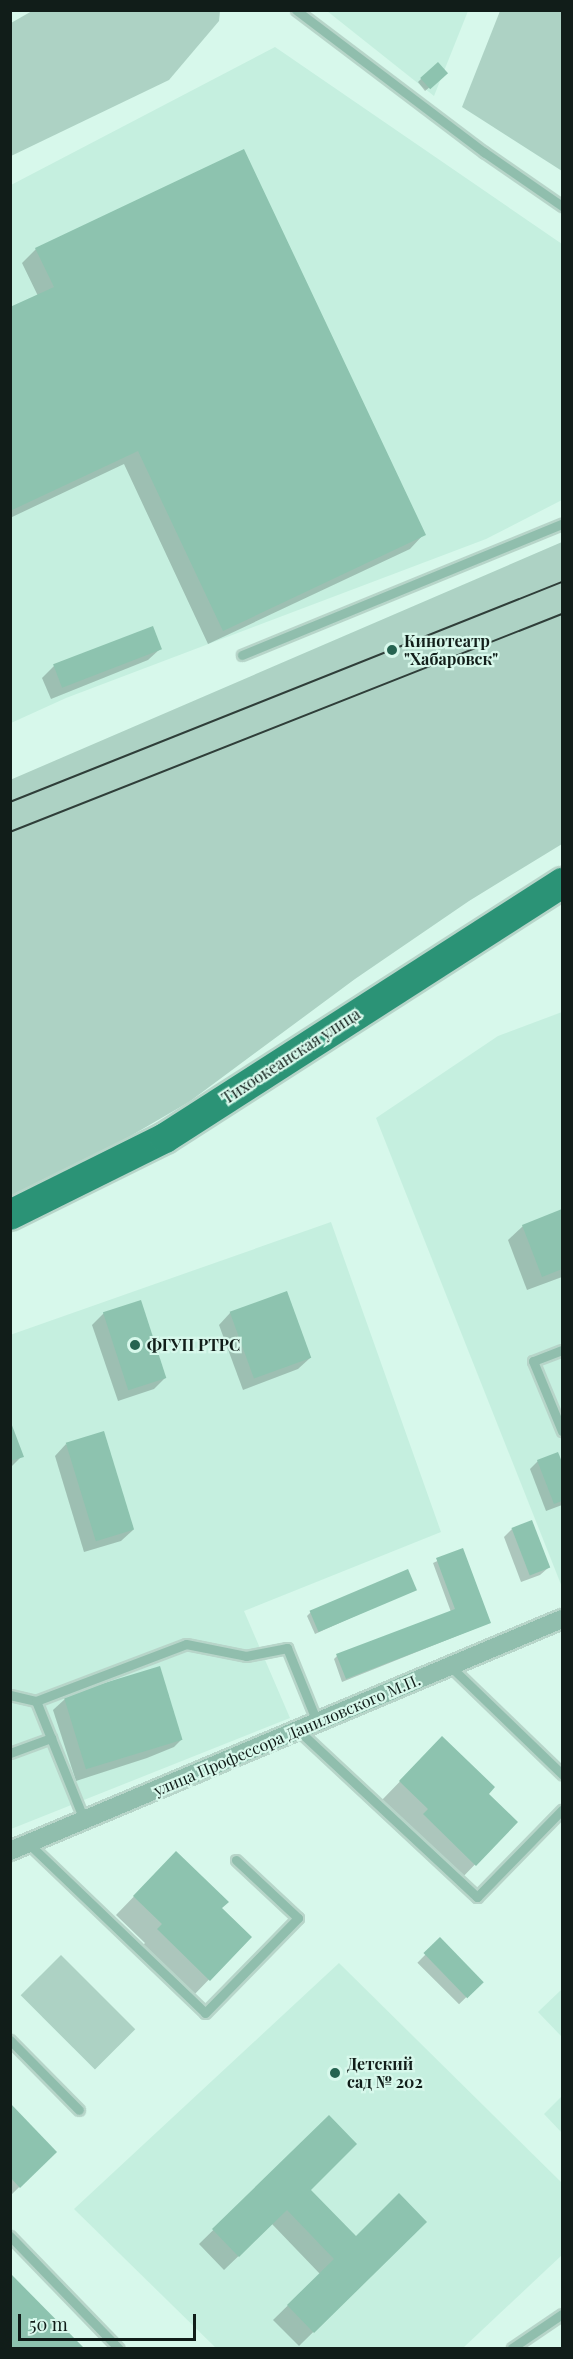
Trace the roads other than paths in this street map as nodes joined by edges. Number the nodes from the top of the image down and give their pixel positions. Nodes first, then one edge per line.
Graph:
1 (296, 10) edge
2 (562, 206) edge
3 (562, 524) edge
4 (242, 655) dead end
5 (562, 883) edge
6 (10, 1215) edge
7 (562, 1350) edge
8 (562, 1431) edge
9 (562, 1619) edge
10 (450, 1666) junction
11 (10, 1695) edge
12 (36, 1701) junction
13 (317, 1722) junction
14 (298, 1730) junction
15 (51, 1738) junction
16 (10, 1753) edge
17 (562, 1774) edge
18 (562, 1810) edge
19 (84, 1820) junction
20 (28, 1843) junction
21 (10, 1851) edge
22 (236, 1860) dead end
23 (10, 2040) edge
24 (79, 2110) dead end
25 (10, 2236) edge
26 (562, 2314) edge
27 (118, 2349) edge
28 (512, 2349) edge

1 - 2 lane
3 - 4 lane
5 - 6 main road, Тихоокеанская улица
7 - 8 lane
9 - 10 street, улица Профессора Даниловского М.П.
10 - 13 street, улица Профессора Даниловского М.П.
10 - 17 lane
11 - 12 lane
12 - 13 lane
12 - 15 lane
13 - 14 street, улица Профессора Даниловского М.П.
14 - 18 lane
14 - 19 street, улица Профессора Даниловского М.П.
15 - 16 lane
15 - 19 lane
19 - 20 street, улица Профессора Даниловского М.П.
20 - 21 street, улица Профессора Даниловского М.П.
20 - 22 lane
23 - 24 lane
25 - 27 lane
26 - 28 lane

